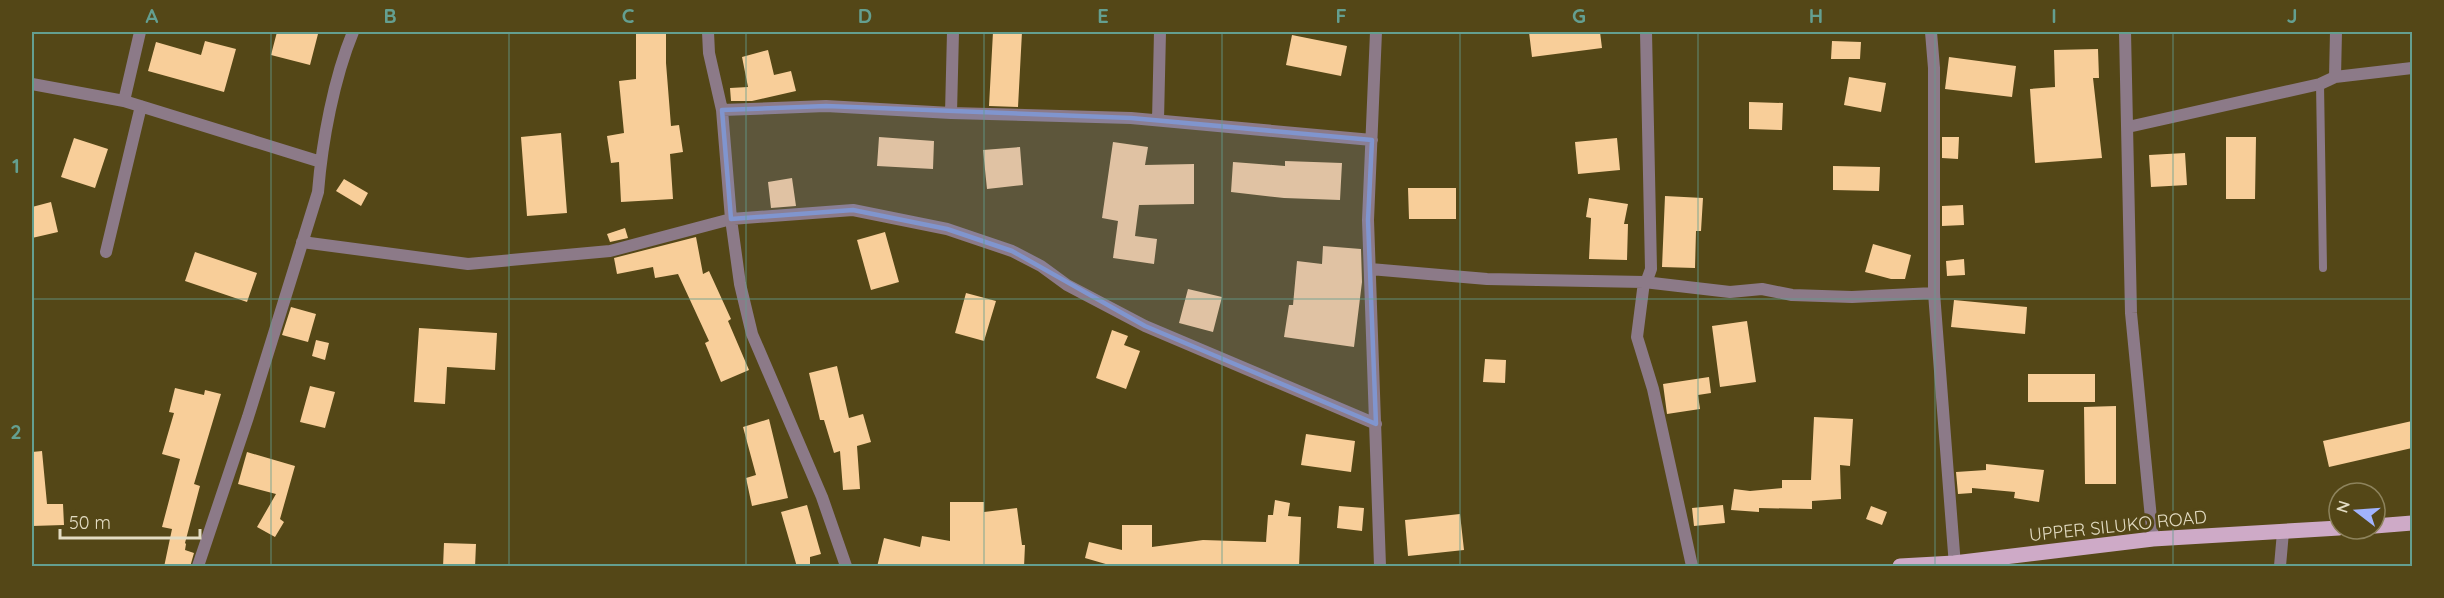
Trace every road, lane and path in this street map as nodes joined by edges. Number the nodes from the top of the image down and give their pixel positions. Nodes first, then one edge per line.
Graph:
1 (140, 32) edge
2 (353, 32) edge
3 (708, 32) edge
4 (953, 32) edge
5 (1160, 32) edge
6 (1376, 32) edge
7 (1646, 32) edge
8 (1931, 32) edge
9 (2125, 32) edge
10 (2336, 32) edge
11 (2412, 68) edge
12 (2335, 77) junction
13 (32, 84) edge
14 (2320, 84) junction
15 (124, 101) junction
16 (141, 106) junction
17 (722, 110) junction
18 (951, 113) junction
19 (1158, 120) junction
20 (2128, 128) junction
21 (1372, 140) junction
22 (321, 162) junction
23 (731, 219) junction
24 (302, 243) junction
25 (106, 252) dead end
26 (2323, 268) dead end
27 (1370, 269) junction
28 (1644, 282) junction
29 (1934, 293) junction
30 (1376, 424) junction
31 (2412, 523) edge
32 (2387, 525) edge
33 (2327, 529) edge
34 (2283, 532) junction
35 (2153, 539) junction
36 (1955, 565) edge
37 (198, 567) edge
38 (846, 567) edge
39 (1380, 567) edge
40 (1692, 567) edge
41 (1900, 567) edge
42 (2280, 567) edge

1 - 15 street
2 - 22 street
3 - 17 street
4 - 18 street
5 - 19 street
6 - 21 street
7 - 28 street
8 - 29 street
9 - 20 street
10 - 12 street
11 - 12 street
12 - 14 street
13 - 15 street
14 - 20 street
14 - 26 lane
15 - 16 street
16 - 22 street
16 - 25 street
17 - 18 street
17 - 23 street
18 - 19 street
19 - 21 street
20 - 35 street
21 - 27 street
22 - 24 street
23 - 24 street
23 - 30 street
23 - 38 street
24 - 37 street
27 - 28 street
27 - 30 street
28 - 29 street
28 - 40 street
29 - 36 street
30 - 39 street
31 - 32 main road
33 - 34 main road, UPPER SILUKO ROAD
34 - 35 main road, UPPER SILUKO ROAD
34 - 42 street
35 - 36 main road, UPPER SILUKO ROAD
36 - 41 main road, UPPER SILUKO ROAD

